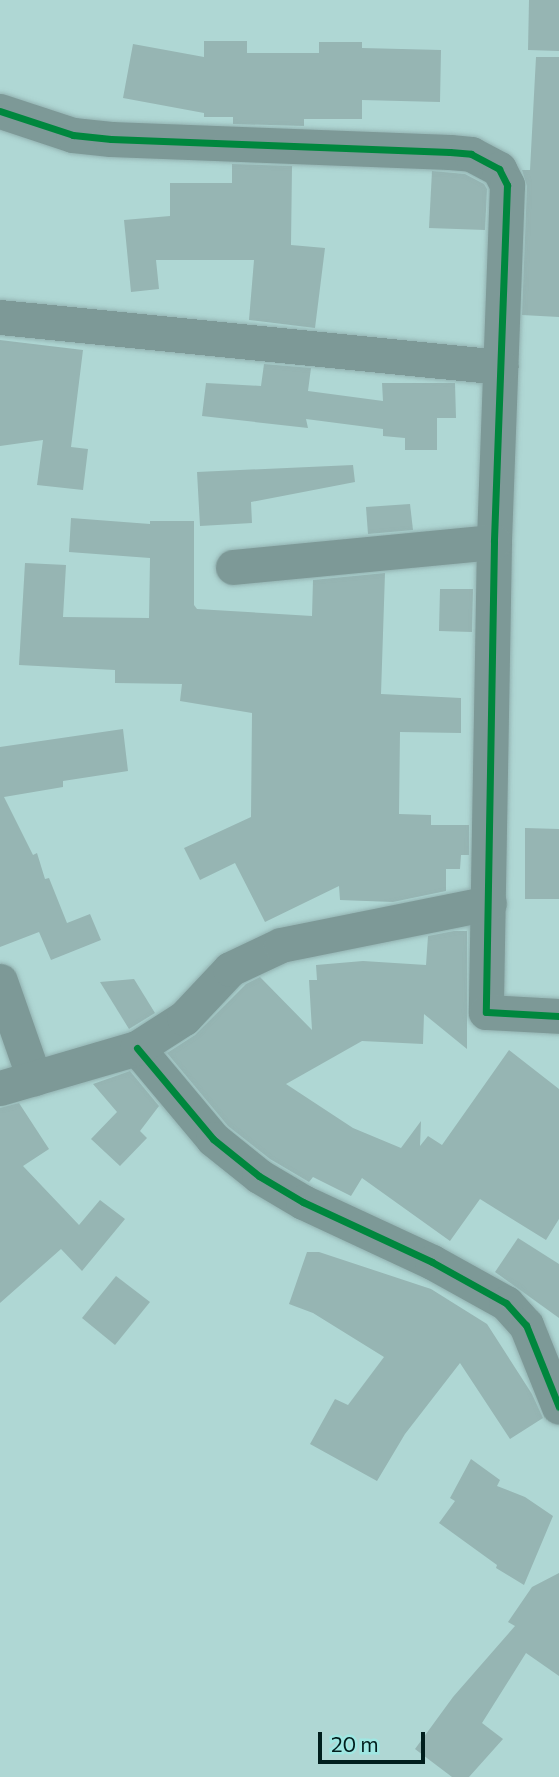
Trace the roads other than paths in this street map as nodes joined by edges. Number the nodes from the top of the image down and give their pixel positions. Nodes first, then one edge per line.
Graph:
1 (0, 111) edge
2 (0, 317) edge
3 (501, 367) junction
4 (494, 542) junction
5 (233, 568) dead end
6 (489, 903) junction
7 (0, 981) edge
8 (559, 1016) edge
9 (137, 1048) junction
10 (34, 1078) junction
11 (0, 1088) edge
12 (559, 1407) edge

1 - 3 street
2 - 3 street
3 - 4 street
4 - 5 street
4 - 6 street
6 - 8 street
6 - 9 street
7 - 10 street
9 - 10 street
9 - 12 street
10 - 11 street

